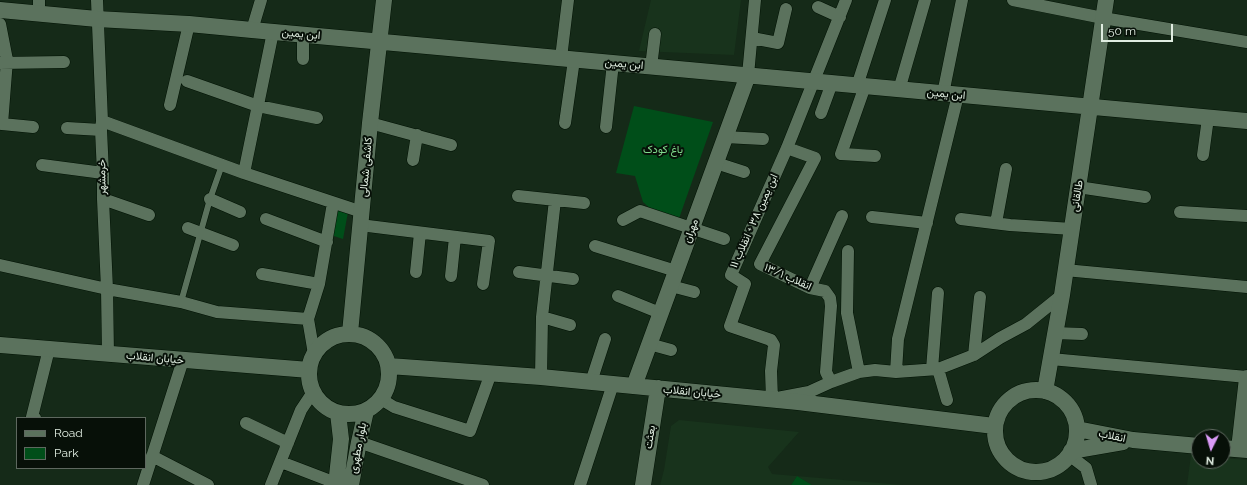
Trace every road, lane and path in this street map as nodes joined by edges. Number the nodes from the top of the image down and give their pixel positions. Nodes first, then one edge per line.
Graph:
1 (97, 0) edge
2 (261, 0) edge
3 (384, 0) edge
4 (568, 0) edge
5 (755, 0) edge
6 (846, 0) edge
7 (886, 0) edge
8 (925, 0) edge
9 (962, 0) edge
10 (1013, 0) edge
11 (1106, 0) edge
12 (39, 7) edge
13 (818, 7) dead end
14 (786, 9) dead end
15 (0, 10) edge
16 (840, 17) junction
17 (1103, 18) junction
18 (97, 20) junction
19 (0, 24) edge
20 (189, 24) junction
21 (252, 30) junction
22 (273, 32) junction
23 (303, 34) junction
24 (655, 34) dead end
25 (752, 38) junction
26 (379, 42) junction
27 (1247, 42) edge
28 (303, 59) dead end
29 (568, 59) junction
30 (64, 62) dead end
31 (3, 63) edge
32 (613, 63) junction
33 (651, 67) junction
34 (748, 75) junction
35 (187, 81) dead end
36 (814, 82) junction
37 (832, 83) junction
38 (861, 86) junction
39 (899, 90) junction
40 (951, 95) junction
41 (2, 105) edge
42 (170, 105) dead end
43 (258, 106) junction
44 (1091, 108) junction
45 (821, 113) dead end
46 (317, 118) dead end
47 (1208, 118) junction
48 (1247, 121) edge
49 (370, 123) junction
50 (565, 123) dead end
51 (101, 126) junction
52 (33, 127) dead end
53 (606, 127) dead end
54 (67, 128) dead end
55 (417, 135) junction
56 (725, 137) junction
57 (763, 139) dead end
58 (451, 145) dead end
59 (787, 148) junction
60 (1203, 155) dead end
61 (875, 156) dead end
62 (412, 160) dead end
63 (716, 164) junction
64 (42, 165) dead end
65 (222, 165) junction
66 (1006, 169) dead end
67 (744, 172) dead end
68 (103, 173) junction
69 (244, 173) junction
70 (1078, 187) junction
71 (518, 196) dead end
72 (1145, 197) dead end
73 (103, 199) junction
74 (210, 199) junction
75 (555, 200) junction
76 (333, 203) junction
77 (584, 203) dead end
78 (240, 212) dead end
79 (1180, 212) dead end
80 (149, 215) dead end
81 (842, 216) dead end
82 (1247, 216) edge
83 (872, 217) dead end
84 (961, 218) dead end
85 (266, 219) dead end
86 (361, 219) junction
87 (623, 220) dead end
88 (927, 223) junction
89 (996, 223) junction
90 (188, 228) dead end
91 (692, 228) junction
92 (1072, 229) junction
93 (420, 233) junction
94 (200, 234) junction
95 (455, 237) junction
96 (724, 239) dead end
97 (327, 242) junction
98 (233, 245) dead end
99 (595, 246) dead end
100 (848, 251) dead end
101 (0, 265) edge
102 (1065, 270) junction
103 (416, 272) dead end
104 (519, 272) dead end
105 (262, 274) dead end
106 (451, 276) dead end
107 (547, 276) junction
108 (673, 278) junction
109 (573, 279) dead end
110 (319, 284) junction
111 (483, 284) dead end
112 (1247, 287) edge
113 (810, 288) junction
114 (107, 289) junction
115 (694, 292) dead end
116 (938, 293) dead end
117 (1062, 295) junction
118 (618, 296) dead end
119 (980, 297) dead end
120 (181, 302) junction
121 (660, 313) junction
122 (542, 317) junction
123 (308, 319) junction
124 (570, 325) dead end
125 (1055, 333) junction
126 (350, 334) junction
127 (1082, 334) dead end
128 (605, 339) dead end
129 (649, 344) junction
130 (0, 345) edge
131 (49, 349) junction
132 (672, 350) dead end
133 (108, 354) junction
134 (314, 354) junction
135 (974, 355) junction
136 (1051, 359) junction
137 (183, 360) junction
138 (389, 366) junction
139 (935, 369) junction
140 (309, 370) junction
141 (859, 372) junction
142 (896, 372) junction
143 (491, 373) junction
144 (541, 377) junction
145 (1247, 377) edge
146 (591, 382) junction
147 (831, 382) junction
148 (613, 384) junction
149 (634, 386) junction
150 (658, 388) junction
151 (1045, 391) junction
152 (313, 392) junction
153 (772, 399) junction
154 (381, 400) junction
155 (947, 400) dead end
156 (366, 411) junction
157 (338, 413) junction
158 (33, 417) edge
159 (246, 423) dead end
160 (994, 426) junction
161 (1076, 428) junction
162 (1133, 440) junction
163 (151, 442) edge
164 (358, 442) junction
165 (288, 443) junction
166 (1191, 445) edge
167 (1231, 448) edge
168 (1243, 449) edge
169 (1070, 453) junction
170 (152, 456) junction
171 (281, 462) junction
172 (1032, 478) edge
173 (341, 484) edge
174 (143, 485) edge
175 (208, 485) edge
176 (271, 485) edge
177 (483, 485) edge
178 (580, 485) edge
179 (643, 485) edge
180 (1091, 485) edge

1 - 18 street, خرمشهر
2 - 21 street
3 - 26 main road, کاشفی شمالی
4 - 29 street
5 - 25 street
6 - 16 street, ابن یمین ۳۸ + انقلاب ۱۱
7 - 38 street
8 - 39 street
9 - 40 street
10 - 17 street
11 - 17 main road, طالقانی
12 - 15 main road, ابن یمین
12 - 18 main road, ابن یمین
13 - 16 street
14 - 25 street
16 - 36 street, ابن یمین ۳۸ + انقلاب ۱۱
17 - 27 street
17 - 44 main road, طالقانی
18 - 20 main road, ابن یمین
18 - 51 street, خرمشهر
19 - 31 street
20 - 21 main road, ابن یمین
20 - 42 street
21 - 22 main road, ابن یمین
22 - 23 main road, ابن یمین
22 - 43 street
23 - 26 main road, ابن یمین
23 - 28 street
24 - 33 street
25 - 34 street
26 - 29 main road, ابن یمین
26 - 49 main road, کاشفی شمالی
29 - 32 main road, ابن یمین
29 - 50 street
30 - 31 street
31 - 41 street
32 - 33 main road, ابن یمین
32 - 53 street
33 - 34 main road, ابن یمین
34 - 36 main road, ابن یمین
34 - 56 main road, مهران
35 - 43 street
36 - 37 main road, ابن یمین
36 - 59 street, ابن یمین ۳۸ + انقلاب ۱۱
37 - 38 main road, ابن یمین
37 - 45 street
38 - 39 main road, ابن یمین
38 - 61 street
39 - 40 main road, ابن یمین
40 - 44 main road, ابن یمین
40 - 88 street
41 - 52 street
43 - 46 street
43 - 69 street
44 - 47 main road, ابن یمین
44 - 70 main road, طالقانی
47 - 48 main road, ابن یمین
47 - 60 street
49 - 55 street
49 - 86 main road, کاشفی شمالی
51 - 54 street
51 - 65 street
51 - 68 street, خرمشهر
55 - 58 street
55 - 62 street
56 - 57 street
56 - 63 main road, مهران
59 - 113 street, انقلاب ۱۳/۱
59 - 153 street, ابن یمین ۳۸ + انقلاب ۱۱
63 - 67 street
63 - 91 main road, مهران
64 - 68 street
65 - 69 street
65 - 74 lane
66 - 89 street
68 - 73 street, خرمشهر
69 - 76 street
70 - 72 street
70 - 92 main road, طالقانی
71 - 75 street
73 - 80 street
73 - 114 street, خرمشهر
74 - 78 street
74 - 94 lane
75 - 77 street
75 - 107 street
76 - 86 street
76 - 97 street
79 - 82 street
81 - 113 street
83 - 88 street
84 - 89 street
85 - 97 street
86 - 93 street
86 - 126 main road, کاشفی شمالی
87 - 91 street
88 - 142 street
89 - 92 street
90 - 94 street
91 - 96 street
91 - 108 main road, مهران
92 - 102 main road, طالقانی
93 - 95 street
93 - 103 street
94 - 98 street
94 - 120 lane
95 - 106 street
95 - 111 street
97 - 110 street
99 - 108 street
100 - 141 street
101 - 114 street
102 - 112 street
102 - 117 main road, طالقانی
104 - 107 street
105 - 110 street
107 - 109 street
107 - 122 street
108 - 115 street
108 - 121 main road, مهران
110 - 123 street
113 - 147 street, انقلاب ۱۳/۱
114 - 120 street
114 - 133 street, خرمشهر
116 - 139 street
117 - 125 main road, طالقانی
117 - 135 street
118 - 121 street
119 - 135 street
120 - 123 street
121 - 129 main road, مهران
122 - 124 street
122 - 144 street
123 - 134 street
125 - 127 street
125 - 136 main road, طالقانی
126 - 134 main road
126 - 138 main road
128 - 146 street
129 - 132 street
129 - 149 main road, مهران
130 - 131 main road, خیابان انقلاب
131 - 133 main road, خیابان انقلاب
131 - 158 street
133 - 137 main road, خیابان انقلاب
134 - 140 main road
135 - 139 street
136 - 145 street
136 - 151 main road, طالقانی
137 - 140 main road, خیابان انقلاب
137 - 163 street
138 - 143 main road, خیابان انقلاب
138 - 154 main road
139 - 142 street
139 - 155 street
140 - 152 main road
141 - 142 street
141 - 147 street
143 - 144 main road, خیابان انقلاب
143 - 154 street
144 - 146 main road, خیابان انقلاب
145 - 168 main road
146 - 148 main road, خیابان انقلاب
147 - 153 street
148 - 149 main road, خیابان انقلاب
148 - 178 street
149 - 150 main road, خیابان انقلاب
150 - 153 main road, خیابان انقلاب
150 - 179 main road, بعثت
151 - 160 main road
151 - 161 main road
152 - 157 main road
152 - 165 street
153 - 160 main road, خیابان انقلاب
154 - 156 main road
156 - 157 main road
156 - 164 main road, بلوار مطهری
157 - 173 main road, بلوار مطهری
159 - 165 street
160 - 172 main road
161 - 162 main road, انقلاب
161 - 169 main road
162 - 166 main road
162 - 169 main road, انقلاب
163 - 170 street
164 - 173 main road, بلوار مطهری
164 - 177 street
165 - 171 street
167 - 168 main road
169 - 172 main road
169 - 180 street
170 - 174 street
170 - 175 street
171 - 173 street
171 - 176 street

